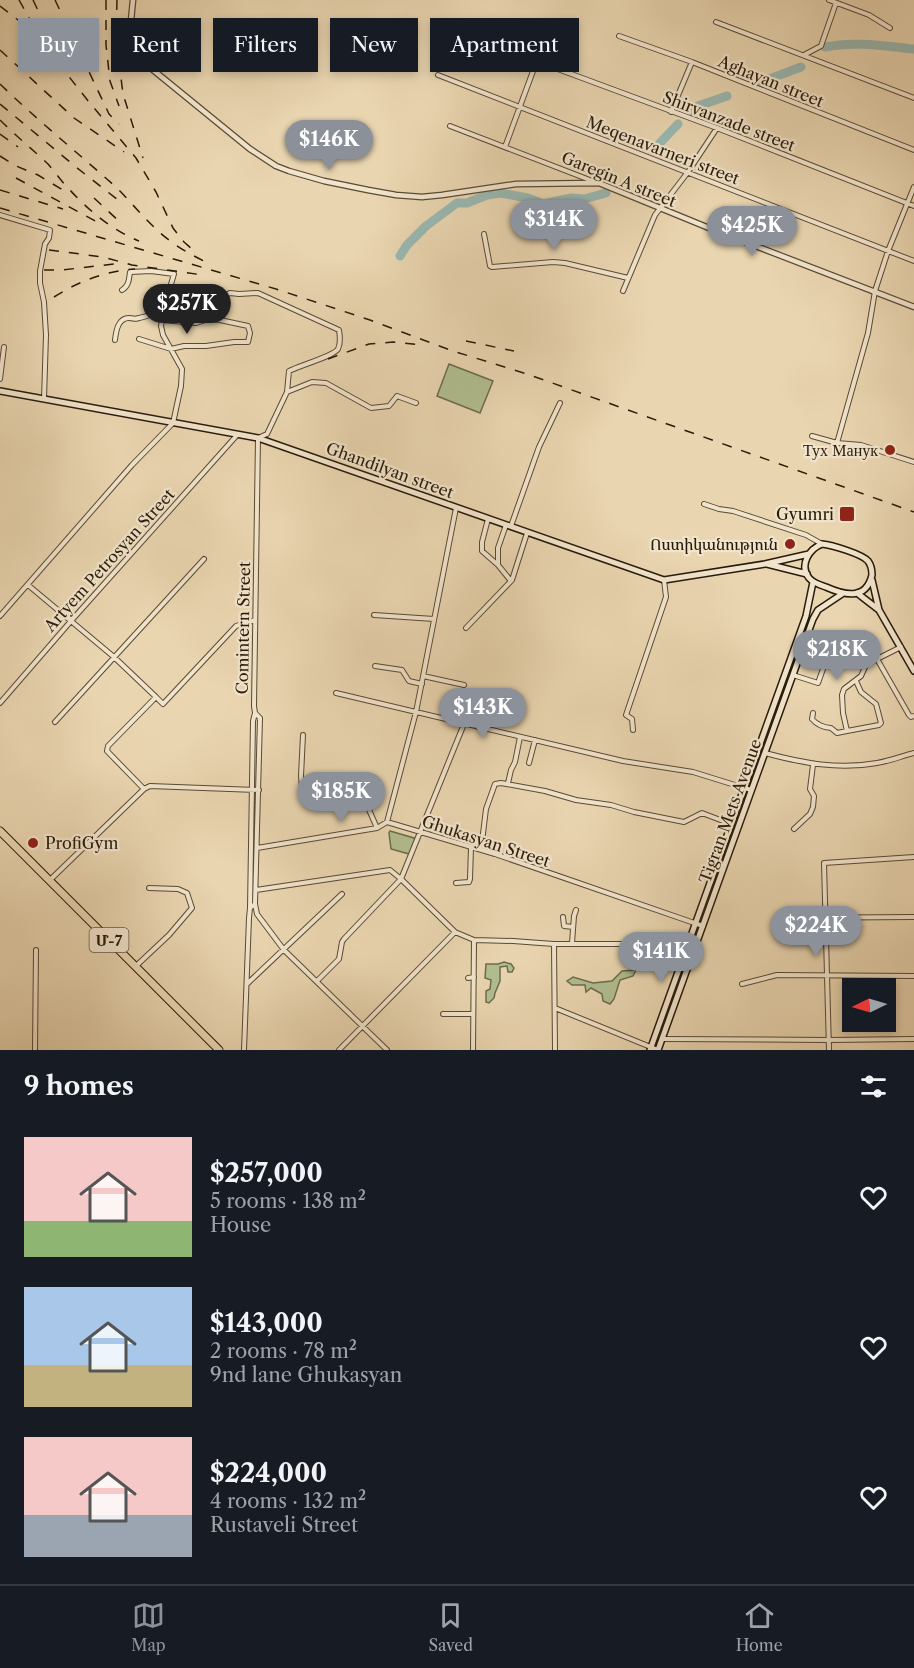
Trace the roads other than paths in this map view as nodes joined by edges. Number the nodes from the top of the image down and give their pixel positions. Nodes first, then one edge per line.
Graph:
1 (132, 0) edge
2 (829, 0) edge
3 (836, 3) junction
4 (716, 22) dead end
5 (890, 28) dead end
6 (619, 36) dead end
7 (804, 55) junction
8 (692, 62) junction
9 (438, 75) dead end
10 (914, 98) edge
11 (520, 107) junction
12 (671, 112) junction
13 (450, 126) dead end
14 (717, 128) junction
15 (506, 147) junction
16 (914, 150) edge
17 (688, 172) junction
18 (599, 183) junction
19 (914, 187) edge
20 (908, 203) junction
21 (914, 206) edge
22 (661, 209) junction
23 (0, 215) edge
24 (484, 234) dead end
25 (888, 251) junction
26 (914, 261) edge
27 (628, 278) junction
28 (122, 290) dead end
29 (623, 291) dead end
30 (875, 291) junction
31 (914, 306) edge
32 (162, 320) junction
33 (220, 320) junction
34 (139, 339) dead end
35 (115, 340) dead end
36 (4, 347) dead end
37 (171, 349) junction
38 (0, 379) edge
39 (0, 391) edge
40 (287, 392) junction
41 (44, 400) junction
42 (416, 403) dead end
43 (560, 403) dead end
44 (173, 423) junction
45 (238, 434) junction
46 (812, 436) dead end
47 (258, 438) junction
48 (837, 443) junction
49 (914, 462) edge
50 (704, 504) dead end
51 (456, 508) junction
52 (488, 519) junction
53 (508, 526) junction
54 (527, 533) junction
55 (822, 544) junction
56 (809, 554) junction
57 (204, 559) dead end
58 (765, 564) junction
59 (498, 565) junction
60 (807, 574) junction
61 (872, 579) junction
62 (664, 580) junction
63 (511, 581) junction
64 (813, 582) junction
65 (28, 585) junction
66 (857, 593) junction
67 (842, 594) junction
68 (879, 610) junction
69 (374, 615) dead end
70 (0, 616) edge
71 (255, 620) junction
72 (434, 620) junction
73 (71, 621) junction
74 (466, 628) dead end
75 (834, 638) dead end
76 (901, 647) junction
77 (114, 657) junction
78 (877, 659) junction
79 (375, 666) dead end
80 (914, 670) edge
81 (793, 675) junction
82 (423, 676) junction
83 (856, 681) junction
84 (422, 684) junction
85 (464, 686) dead end
86 (336, 693) dead end
87 (156, 697) junction
88 (0, 703) edge
89 (416, 712) junction
90 (255, 713) junction
91 (813, 713) dead end
92 (914, 716) edge
93 (55, 722) dead end
94 (464, 724) junction
95 (633, 730) dead end
96 (847, 731) junction
97 (303, 735) dead end
98 (520, 737) junction
99 (535, 740) junction
100 (765, 753) junction
101 (914, 753) edge
102 (529, 763) dead end
103 (813, 765) junction
104 (508, 783) junction
105 (744, 788) junction
106 (144, 789) junction
107 (252, 789) junction
108 (259, 790) junction
109 (751, 790) junction
110 (387, 822) junction
111 (731, 824) junction
112 (377, 828) junction
113 (794, 830) dead end
114 (0, 831) edge
115 (421, 833) junction
116 (471, 847) junction
117 (257, 848) junction
118 (481, 850) junction
119 (914, 857) edge
120 (401, 879) junction
121 (50, 880) junction
122 (456, 883) dead end
123 (149, 888) dead end
124 (256, 890) junction
125 (342, 894) dead end
126 (255, 904) junction
127 (250, 908) junction
128 (576, 910) dead end
129 (914, 917) edge
130 (777, 918) dead end
131 (826, 919) junction
132 (573, 921) junction
133 (695, 924) junction
134 (703, 926) junction
135 (573, 927) junction
136 (455, 932) junction
137 (474, 940) junction
138 (572, 943) junction
139 (554, 944) junction
140 (36, 950) dead end
141 (284, 950) junction
142 (684, 955) junction
143 (691, 958) junction
144 (136, 967) junction
145 (827, 975) junction
146 (914, 976) edge
147 (474, 977) junction
148 (468, 978) dead end
149 (317, 981) junction
150 (248, 984) junction
151 (742, 984) dead end
152 (555, 1008) junction
153 (444, 1014) dead end
154 (473, 1014) junction
155 (362, 1026) junction
156 (662, 1039) junction
157 (914, 1039) edge
158 (829, 1040) junction
159 (650, 1048) edge
160 (35, 1050) edge
161 (219, 1050) edge
162 (244, 1050) edge
163 (339, 1050) edge
164 (387, 1050) edge
165 (473, 1050) edge
166 (555, 1050) edge
167 (658, 1050) edge
168 (829, 1050) edge

1 - 18 street
2 - 3 street
3 - 5 street
3 - 7 street
4 - 7 street
6 - 8 street, Aghayan street
7 - 10 street
8 - 12 street
8 - 16 street, Aghayan street
9 - 11 street, Meqenavarneri street
11 - 12 street, Shirvanzade street
11 - 15 street
11 - 17 street, Meqenavarneri street
12 - 14 street, Shirvanzade street
13 - 15 street, Garegin A street
14 - 17 street
14 - 20 street, Shirvanzade street
15 - 18 street, Garegin A street
17 - 22 street
17 - 25 street, Meqenavarneri street
18 - 22 street, Garegin A street
19 - 20 street
20 - 21 street, Shirvanzade street
20 - 25 street
22 - 27 street
22 - 30 street, Garegin A street
23 - 41 street
24 - 27 street
25 - 26 street, Meqenavarneri street
25 - 30 street
27 - 29 street
28 - 32 street
30 - 31 street, Garegin A street
30 - 48 street
32 - 33 street
32 - 35 street
32 - 37 street
33 - 37 street
33 - 40 street
34 - 37 street
36 - 38 street
37 - 44 street
39 - 41 main road, Ghandilyan street
40 - 42 street
40 - 47 street
41 - 44 main road, Ghandilyan street
43 - 53 street
44 - 45 main road, Ghandilyan street
44 - 65 street
45 - 47 main road, Ghandilyan street
45 - 73 street, Artyem Petrosyan Street
46 - 48 street
47 - 51 main road, Ghandilyan street
47 - 71 street, Comintern Street
48 - 49 street
50 - 55 street
51 - 52 main road, Ghandilyan street
51 - 72 street
52 - 53 main road, Ghandilyan street
52 - 59 street
53 - 54 main road, Ghandilyan street
53 - 59 street
54 - 62 main road, Ghandilyan street
54 - 63 street
55 - 56 main road
55 - 61 main road
56 - 58 main road, Ghandilyan street
56 - 60 main road
57 - 77 street
58 - 60 main road, Ghandilyan street
58 - 62 main road, Ghandilyan street
59 - 63 street
60 - 64 main road
61 - 66 main road
61 - 68 main road
62 - 95 street
63 - 74 street
64 - 67 main road
64 - 105 main road, Tigran Mets Avenue
65 - 70 street
65 - 73 street
66 - 67 main road
66 - 68 main road
67 - 81 main road, Tigran Mets Avenue
68 - 76 main road
69 - 72 street
71 - 87 street
71 - 90 street, Comintern Street
72 - 82 street
73 - 77 street
73 - 88 street, Artyem Petrosyan Street
75 - 81 street
76 - 78 street
76 - 80 main road
77 - 87 street
77 - 93 street
78 - 83 street
78 - 92 street
79 - 84 street
81 - 100 main road, Tigran Mets Avenue
82 - 84 street
82 - 85 street
83 - 96 street
83 - 96 street
84 - 89 street
86 - 89 street
87 - 106 street
89 - 94 street
89 - 110 street
90 - 107 street
90 - 108 street, Comintern Street
91 - 96 street
94 - 98 street
94 - 115 street
97 - 112 street
98 - 99 street
98 - 104 street
99 - 102 street
99 - 105 street
100 - 103 street
100 - 109 main road, Tigran Mets Avenue
101 - 103 street
103 - 113 street
104 - 111 street
104 - 118 street
105 - 109 street
105 - 111 main road, Tigran Mets Avenue
106 - 107 street
106 - 121 street
107 - 108 street
107 - 127 street
108 - 117 street, Comintern Street
109 - 134 main road, Tigran Mets Avenue
110 - 112 street
110 - 115 street, Ghukasyan Street
111 - 133 main road, Tigran Mets Avenue
112 - 117 street
114 - 121 highway, Մ-7
115 - 116 street, Ghukasyan Street
115 - 120 street
116 - 118 street, Ghukasyan Street
116 - 122 street
117 - 124 street, Comintern Street
118 - 133 street, Ghukasyan Street
119 - 131 street
120 - 124 street
120 - 136 street
120 - 149 street
121 - 144 highway, Մ-7
123 - 144 street
124 - 126 street, Comintern Street
125 - 141 street
126 - 127 street
126 - 141 street
127 - 150 street
128 - 132 street
129 - 131 street
130 - 131 street
131 - 145 street
132 - 135 street
132 - 135 street
133 - 134 street, Ghukasyan Street
133 - 142 main road, Tigran Mets Avenue
134 - 143 main road, Tigran Mets Avenue
135 - 138 street
136 - 137 street
136 - 155 street
137 - 139 street
137 - 147 street
138 - 139 street
138 - 142 street
139 - 152 street
140 - 160 street
141 - 149 street
141 - 150 street
142 - 143 street
142 - 159 main road, Tigran Mets Avenue
143 - 156 main road, Tigran Mets Avenue
144 - 161 highway, Մ-7
145 - 146 street
145 - 151 street
145 - 158 street
147 - 148 street
147 - 154 street
149 - 155 street
150 - 162 street
152 - 159 street
152 - 166 street
153 - 154 street
154 - 165 street
155 - 163 street
155 - 164 street
156 - 158 street
156 - 167 main road, Tigran Mets Avenue
157 - 158 street
158 - 168 street
159 - 167 street

